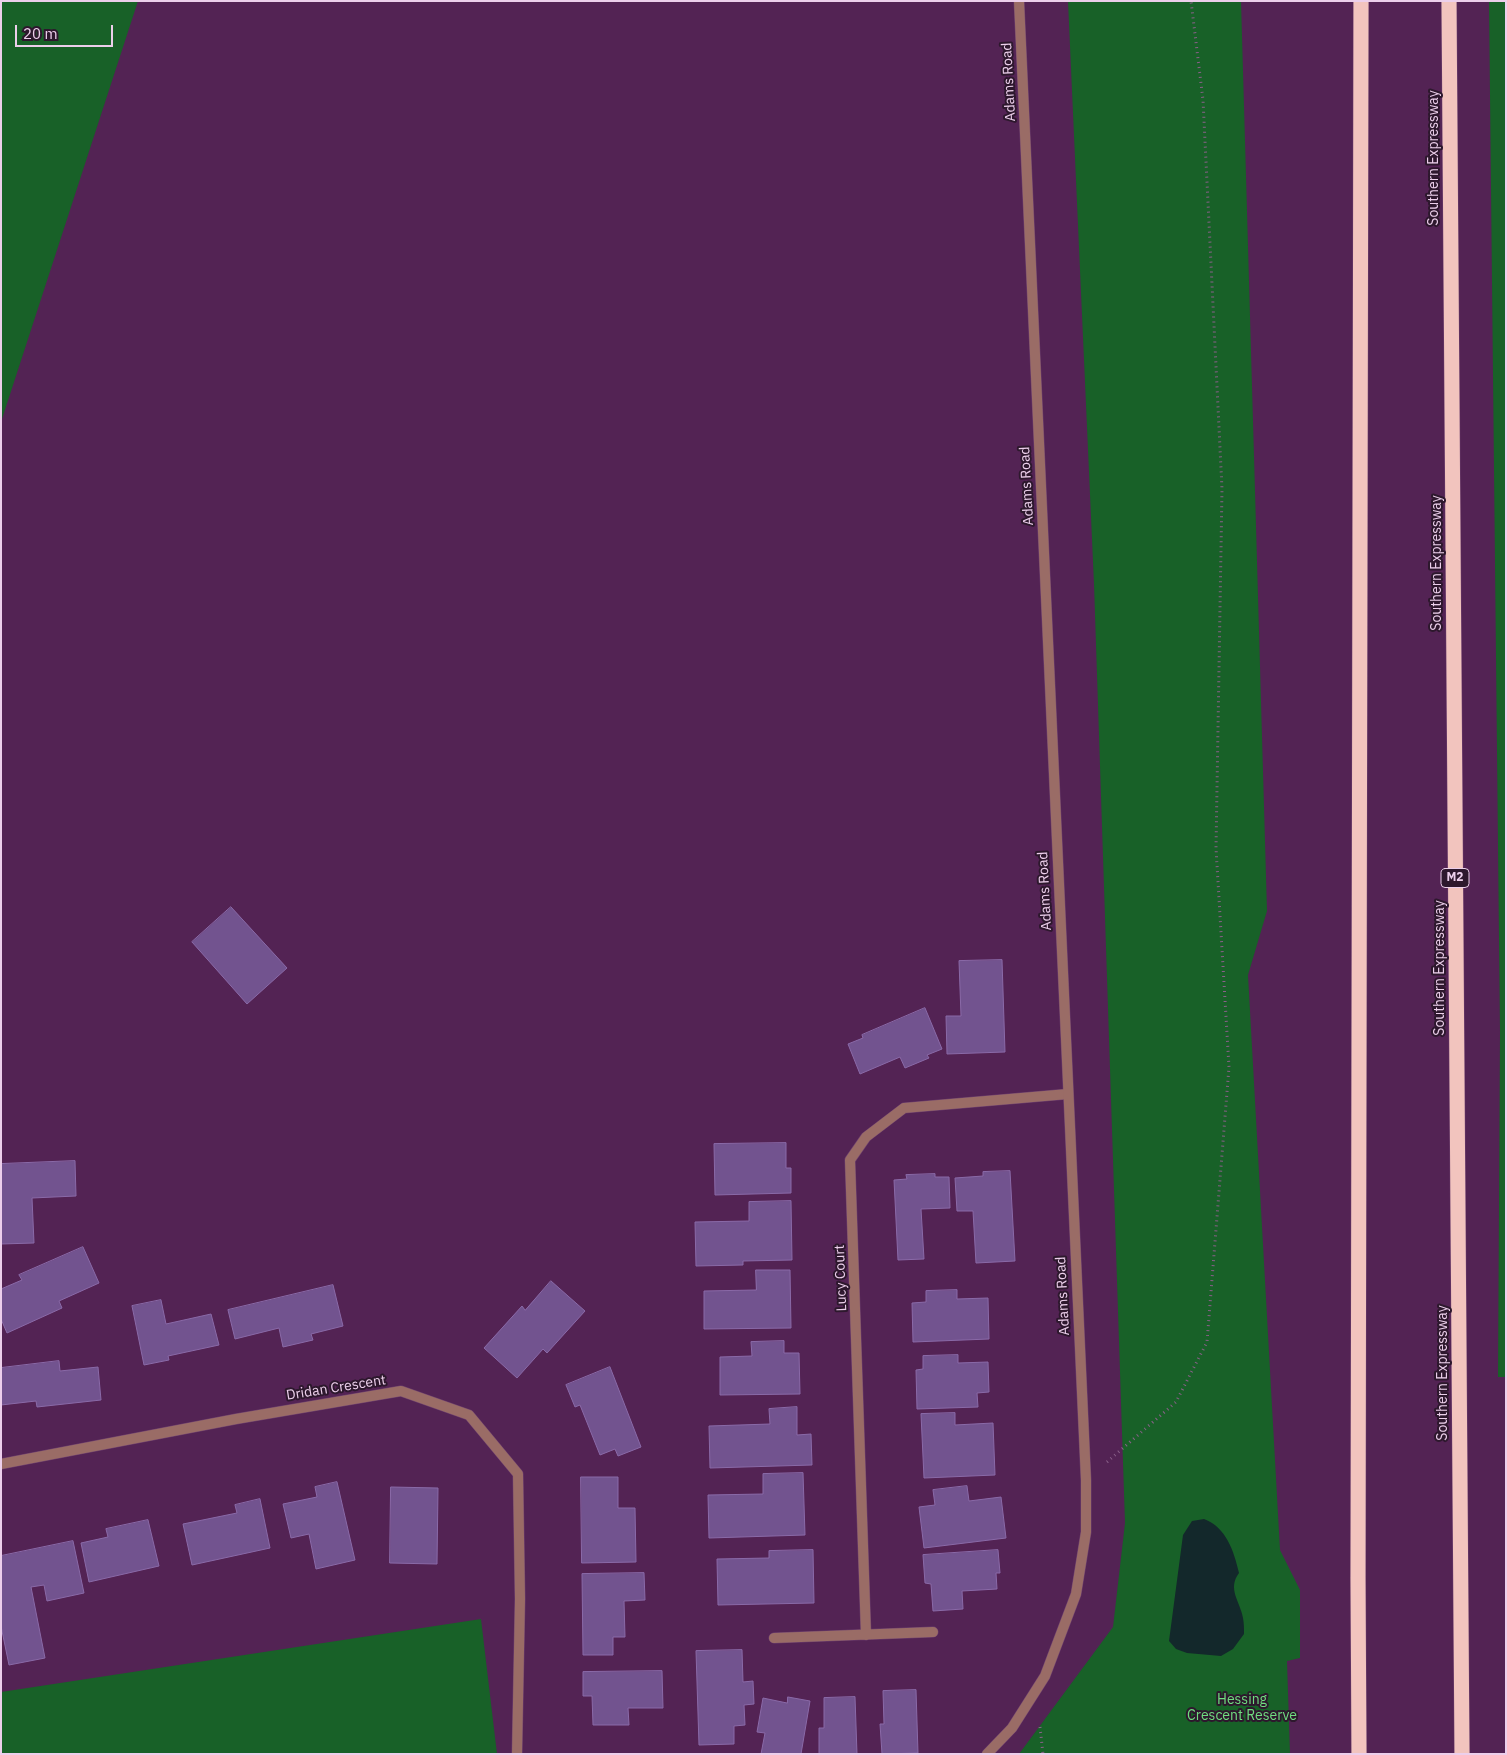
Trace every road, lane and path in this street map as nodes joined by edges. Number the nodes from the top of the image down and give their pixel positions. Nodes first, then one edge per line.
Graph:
1 (1019, 1) edge
2 (1190, 1) edge
3 (1362, 1) edge
4 (1449, 1) edge
5 (1068, 1094) junction
6 (1, 1464) edge
7 (1086, 1480) junction
8 (933, 1632) dead end
9 (866, 1635) junction
10 (774, 1638) dead end
11 (517, 1754) edge
12 (987, 1754) edge
13 (1359, 1754) edge
14 (1462, 1754) edge

1 - 5 street, Adams Road
2 - 7 path
3 - 13 highway
4 - 14 highway, Southern Expressway / M2
5 - 7 street, Adams Road
5 - 9 street, Lucy Court
6 - 11 street, Dridan Crescent
7 - 12 street, Adams Road
8 - 9 street
9 - 10 street

